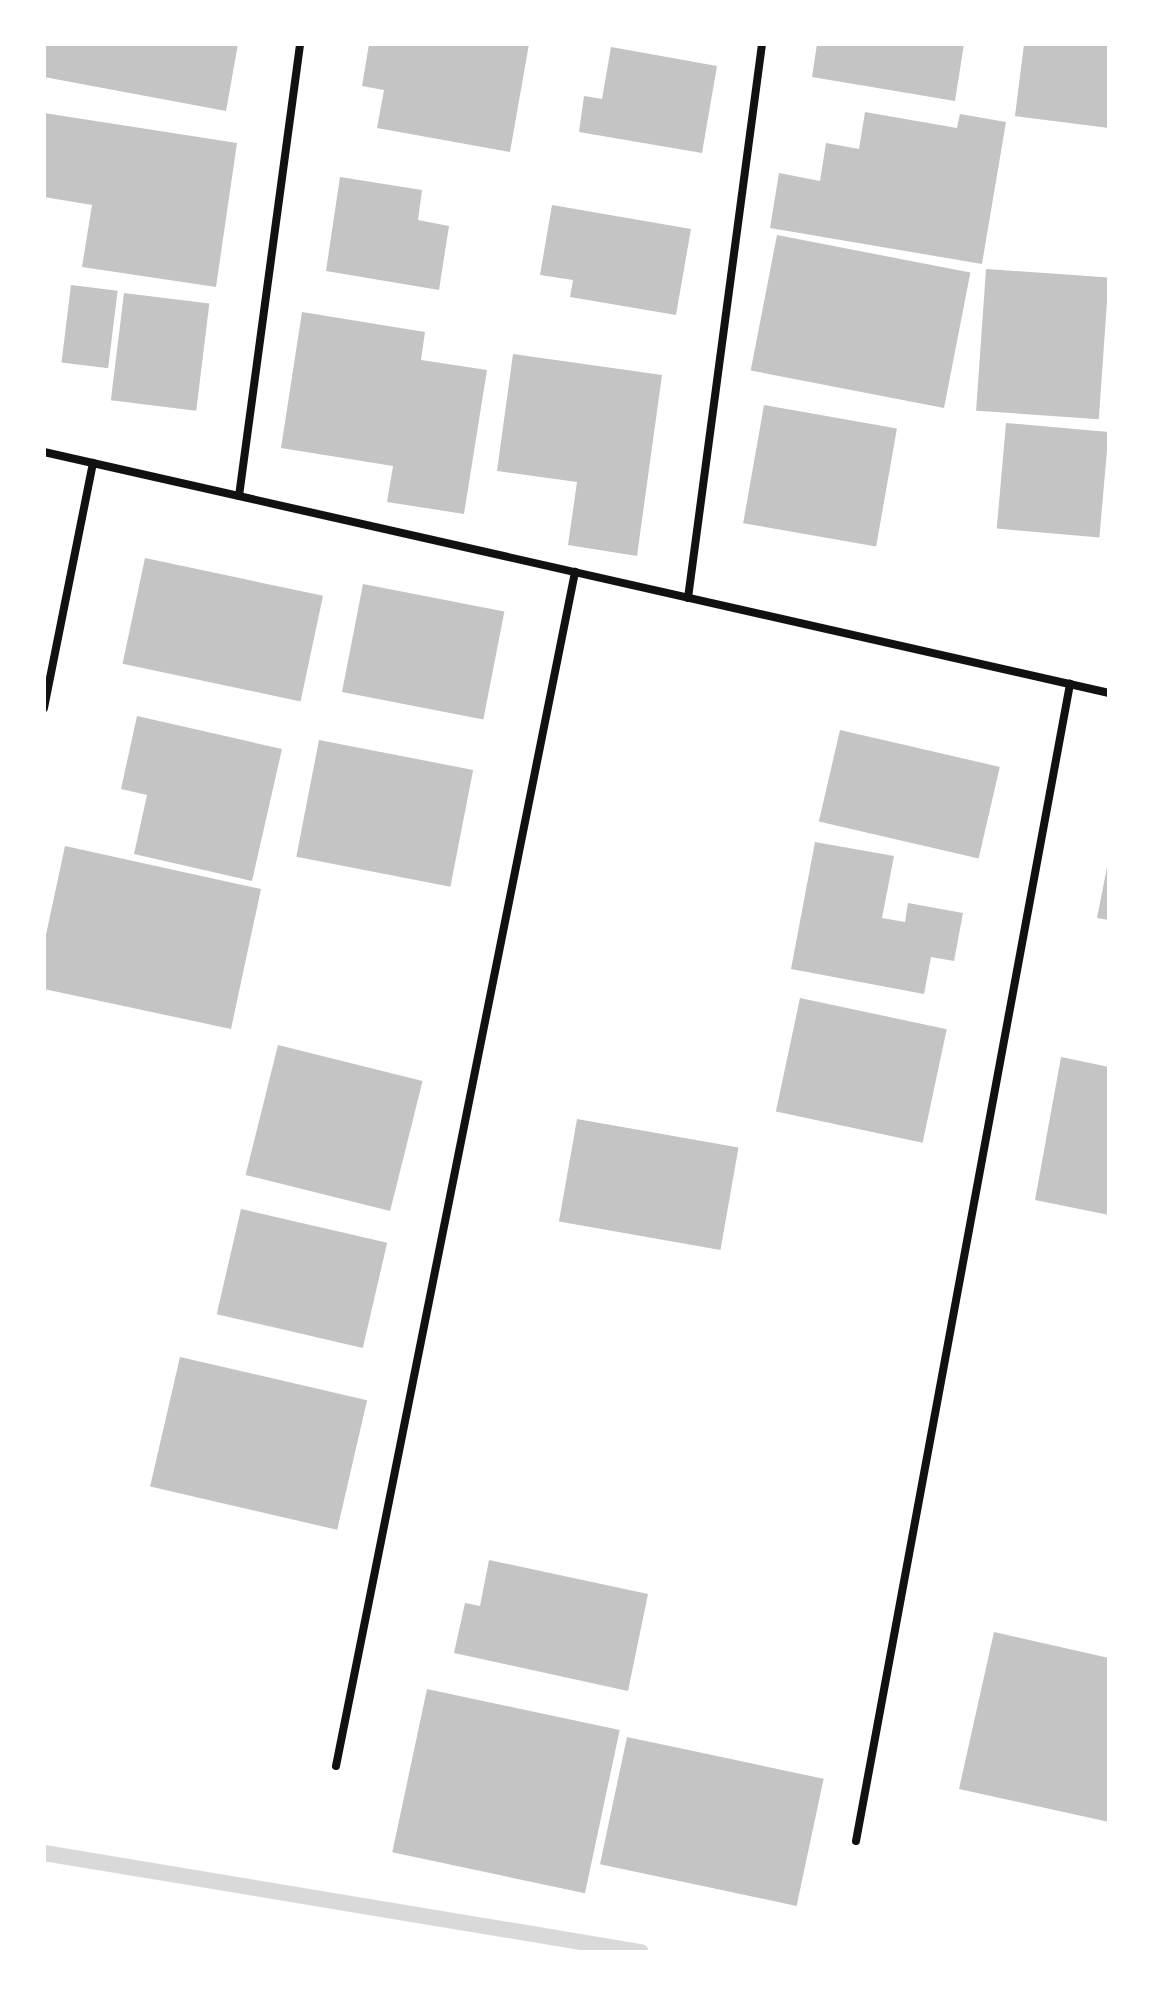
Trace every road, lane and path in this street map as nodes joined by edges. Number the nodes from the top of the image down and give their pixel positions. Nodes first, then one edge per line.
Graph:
1 (300, 44) edge
2 (762, 44) edge
3 (44, 452) edge
4 (93, 463) junction
5 (239, 496) junction
6 (575, 572) junction
7 (688, 598) junction
8 (1070, 684) junction
9 (1109, 693) edge
10 (44, 708) edge
11 (336, 1766) dead end
12 (856, 1841) dead end

1 - 5 street
2 - 7 street
3 - 4 street
4 - 5 street
4 - 10 street
5 - 6 street
6 - 7 street
6 - 11 street
7 - 8 street
8 - 9 street
8 - 12 street

